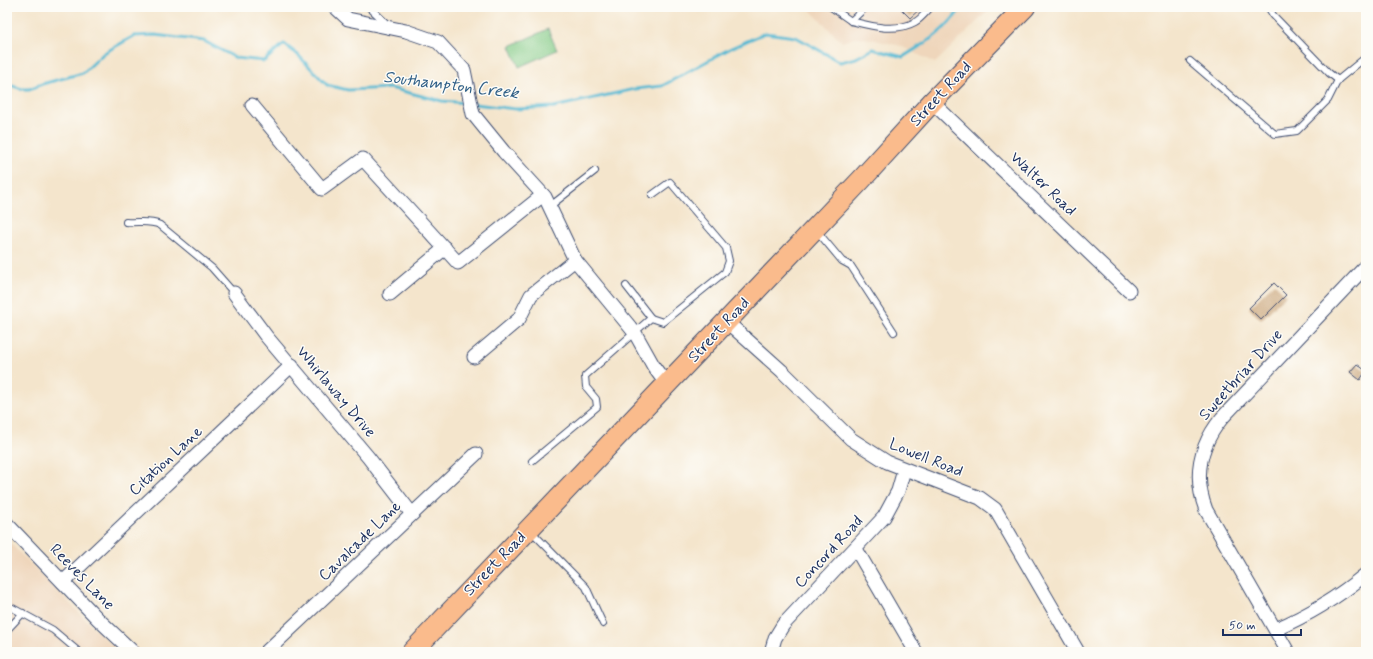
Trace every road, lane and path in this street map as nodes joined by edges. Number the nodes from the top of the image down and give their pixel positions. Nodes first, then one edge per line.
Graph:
1 (335, 7) edge
2 (369, 7) edge
3 (832, 7) edge
4 (866, 7) edge
5 (931, 7) edge
6 (1025, 7) edge
7 (1268, 7) edge
8 (851, 21) junction
9 (391, 28) junction
10 (1366, 57) edge
11 (1190, 61) dead end
12 (1338, 80) junction
13 (932, 102) junction
14 (252, 105) dead end
15 (595, 171) dead end
16 (543, 195) junction
17 (652, 195) dead end
18 (549, 207) junction
19 (126, 222) dead end
20 (815, 228) junction
21 (445, 248) junction
22 (575, 260) junction
23 (1366, 266) edge
24 (626, 286) dead end
25 (1129, 291) dead end
26 (234, 293) joint
27 (390, 294) dead end
28 (651, 318) junction
29 (726, 321) junction
30 (894, 332) dead end
31 (635, 333) junction
32 (474, 357) dead end
33 (292, 365) junction
34 (667, 384) junction
35 (476, 454) dead end
36 (532, 461) dead end
37 (904, 470) junction
38 (412, 514) junction
39 (7, 524) edge
40 (529, 529) junction
41 (856, 549) junction
42 (1366, 574) edge
43 (64, 582) junction
44 (7, 605) edge
45 (23, 612) junction
46 (603, 624) dead end
47 (1276, 629) junction
48 (7, 630) edge
49 (78, 652) edge
50 (133, 652) edge
51 (266, 652) edge
52 (412, 652) edge
53 (771, 652) edge
54 (916, 652) edge
55 (1078, 652) edge
56 (1288, 652) edge

1 - 9 street
2 - 9 lane
3 - 8 lane
4 - 8 lane
5 - 8 lane
6 - 13 main road, Street Road
7 - 12 lane
9 - 16 street
10 - 12 lane
11 - 12 lane
13 - 20 main road, Street Road
13 - 25 street, Walter Road
14 - 21 street
15 - 18 lane
16 - 18 street
16 - 21 street
17 - 28 lane
18 - 22 street
19 - 26 lane
20 - 29 main road, Street Road
20 - 30 lane
21 - 27 street
22 - 31 street
22 - 32 street
23 - 47 street, Sweetbriar Drive
24 - 28 lane
26 - 33 street, Whirlaway Drive
28 - 31 lane
29 - 34 main road, Street Road
29 - 37 street, Lowell Road
31 - 34 street
31 - 36 lane
33 - 38 street, Whirlaway Drive
33 - 43 street, Citation Lane
34 - 40 main road, Street Road
35 - 38 street, Cavalcade Lane
37 - 41 street, Concord Road
37 - 55 street, Lowell Road
38 - 51 street, Cavalcade Lane
39 - 43 street, Reeves Lane
40 - 46 lane
40 - 52 main road, Street Road
41 - 53 street, Concord Road
41 - 54 street
42 - 47 street
43 - 50 street, Reeves Lane
44 - 45 lane
45 - 48 lane
45 - 49 lane
47 - 56 street, Sweetbriar Drive

